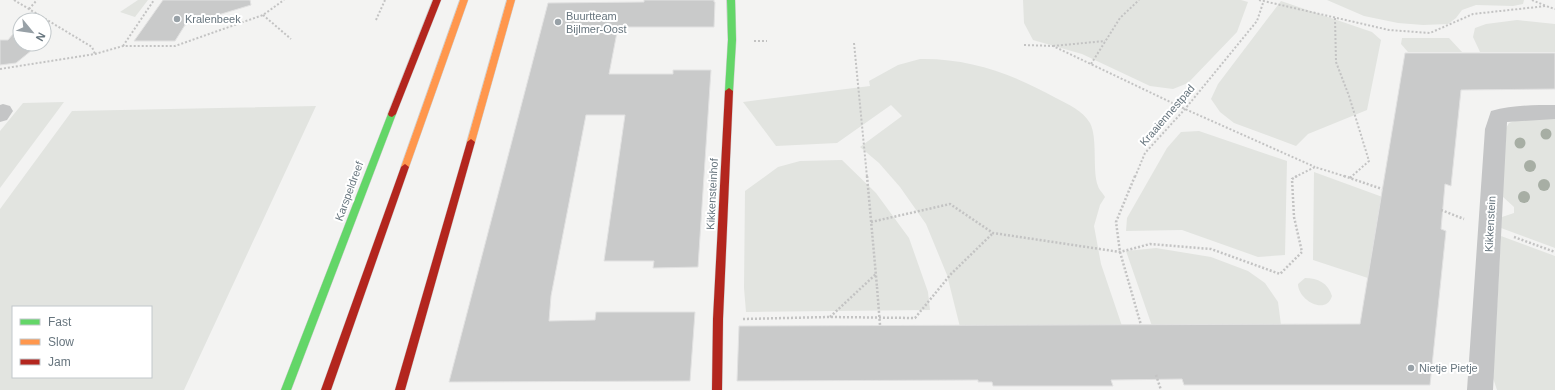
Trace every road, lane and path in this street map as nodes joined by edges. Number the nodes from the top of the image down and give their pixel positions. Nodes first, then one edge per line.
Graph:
1 (14, 0) edge
2 (37, 0) edge
3 (154, 0) edge
4 (284, 0) edge
5 (384, 0) edge
6 (437, 0) edge
7 (464, 0) edge
8 (511, 0) edge
9 (731, 0) edge
10 (1139, 0) edge
11 (1259, 0) edge
12 (1532, 0) edge
13 (1264, 1) edge
14 (1546, 6) junction
15 (29, 9) junction
16 (1555, 9) edge
17 (263, 15) junction
18 (1335, 18) junction
19 (376, 20) dead end
20 (291, 38) dead end
21 (1105, 41) junction
22 (854, 43) dead end
23 (1024, 45) dead end
24 (123, 46) junction
25 (1053, 46) junction
26 (95, 54) junction
27 (1090, 64) junction
28 (0, 68) edge
29 (1185, 109) junction
30 (1555, 112) edge
31 (1315, 167) junction
32 (1350, 178) junction
33 (1382, 189) dead end
34 (872, 222) junction
35 (1489, 228) junction
36 (993, 233) junction
37 (1120, 252) junction
38 (1555, 252) edge
39 (876, 273) junction
40 (829, 317) junction
41 (718, 319) junction
42 (880, 325) dead end
43 (1141, 325) dead end
44 (1156, 375) dead end
45 (286, 390) edge
46 (326, 390) edge
47 (400, 390) edge
48 (717, 390) edge
49 (1161, 390) edge
50 (1480, 390) edge

1 - 15 path
2 - 15 path
3 - 24 path
4 - 17 path
5 - 19 path
6 - 45 street, Karspeldreef
7 - 46 street
8 - 47 street
9 - 41 street, Kikkensteinhof
10 - 21 path
11 - 13 path
12 - 14 path
13 - 18 path
13 - 29 path, Kraaiennestpad
14 - 16 path
14 - 18 path
15 - 26 path
17 - 20 path
17 - 24 path
18 - 32 path
21 - 25 path
21 - 27 path
22 - 34 path
23 - 25 path
24 - 26 path
25 - 27 path
26 - 28 path
27 - 29 path
29 - 31 path
29 - 37 path, Kraaiennestpad
30 - 35 street, Kikkenstein
31 - 32 path
31 - 37 path
32 - 33 path
34 - 36 path
34 - 39 path
35 - 38 path
35 - 50 street, Kikkenstein
36 - 37 path
36 - 40 path
37 - 43 path, Kraaiennestpad
39 - 40 path
39 - 42 path, bridge
40 - 41 path
41 - 48 street, Kikkensteinhof
44 - 49 path

